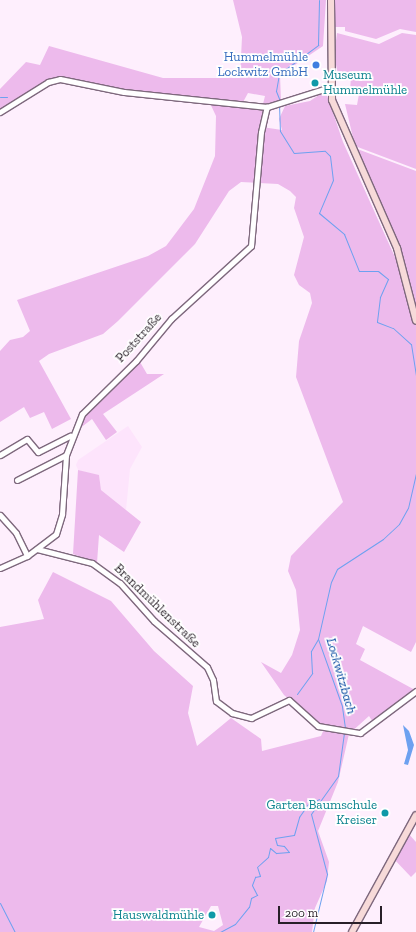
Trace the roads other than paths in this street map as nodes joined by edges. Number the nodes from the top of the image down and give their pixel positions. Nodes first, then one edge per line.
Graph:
1 (331, 0) edge
2 (330, 87) junction
3 (267, 107) junction
4 (0, 112) edge
5 (416, 321) edge
6 (70, 436) junction
7 (66, 454) junction
8 (0, 455) edge
9 (17, 480) dead end
10 (0, 516) edge
11 (37, 549) junction
12 (27, 556) junction
13 (0, 568) edge
14 (416, 691) edge
15 (416, 815) edge
16 (352, 932) edge

1 - 2 main road
2 - 3 street
2 - 5 main road
3 - 4 street
3 - 6 street, Poststraße
6 - 7 street, Poststraße
6 - 8 street
7 - 9 street
7 - 11 street, Poststraße
10 - 12 street
11 - 12 street, Poststraße
11 - 14 street, Brandmühlenstraße
12 - 13 street, Poststraße
15 - 16 main road

